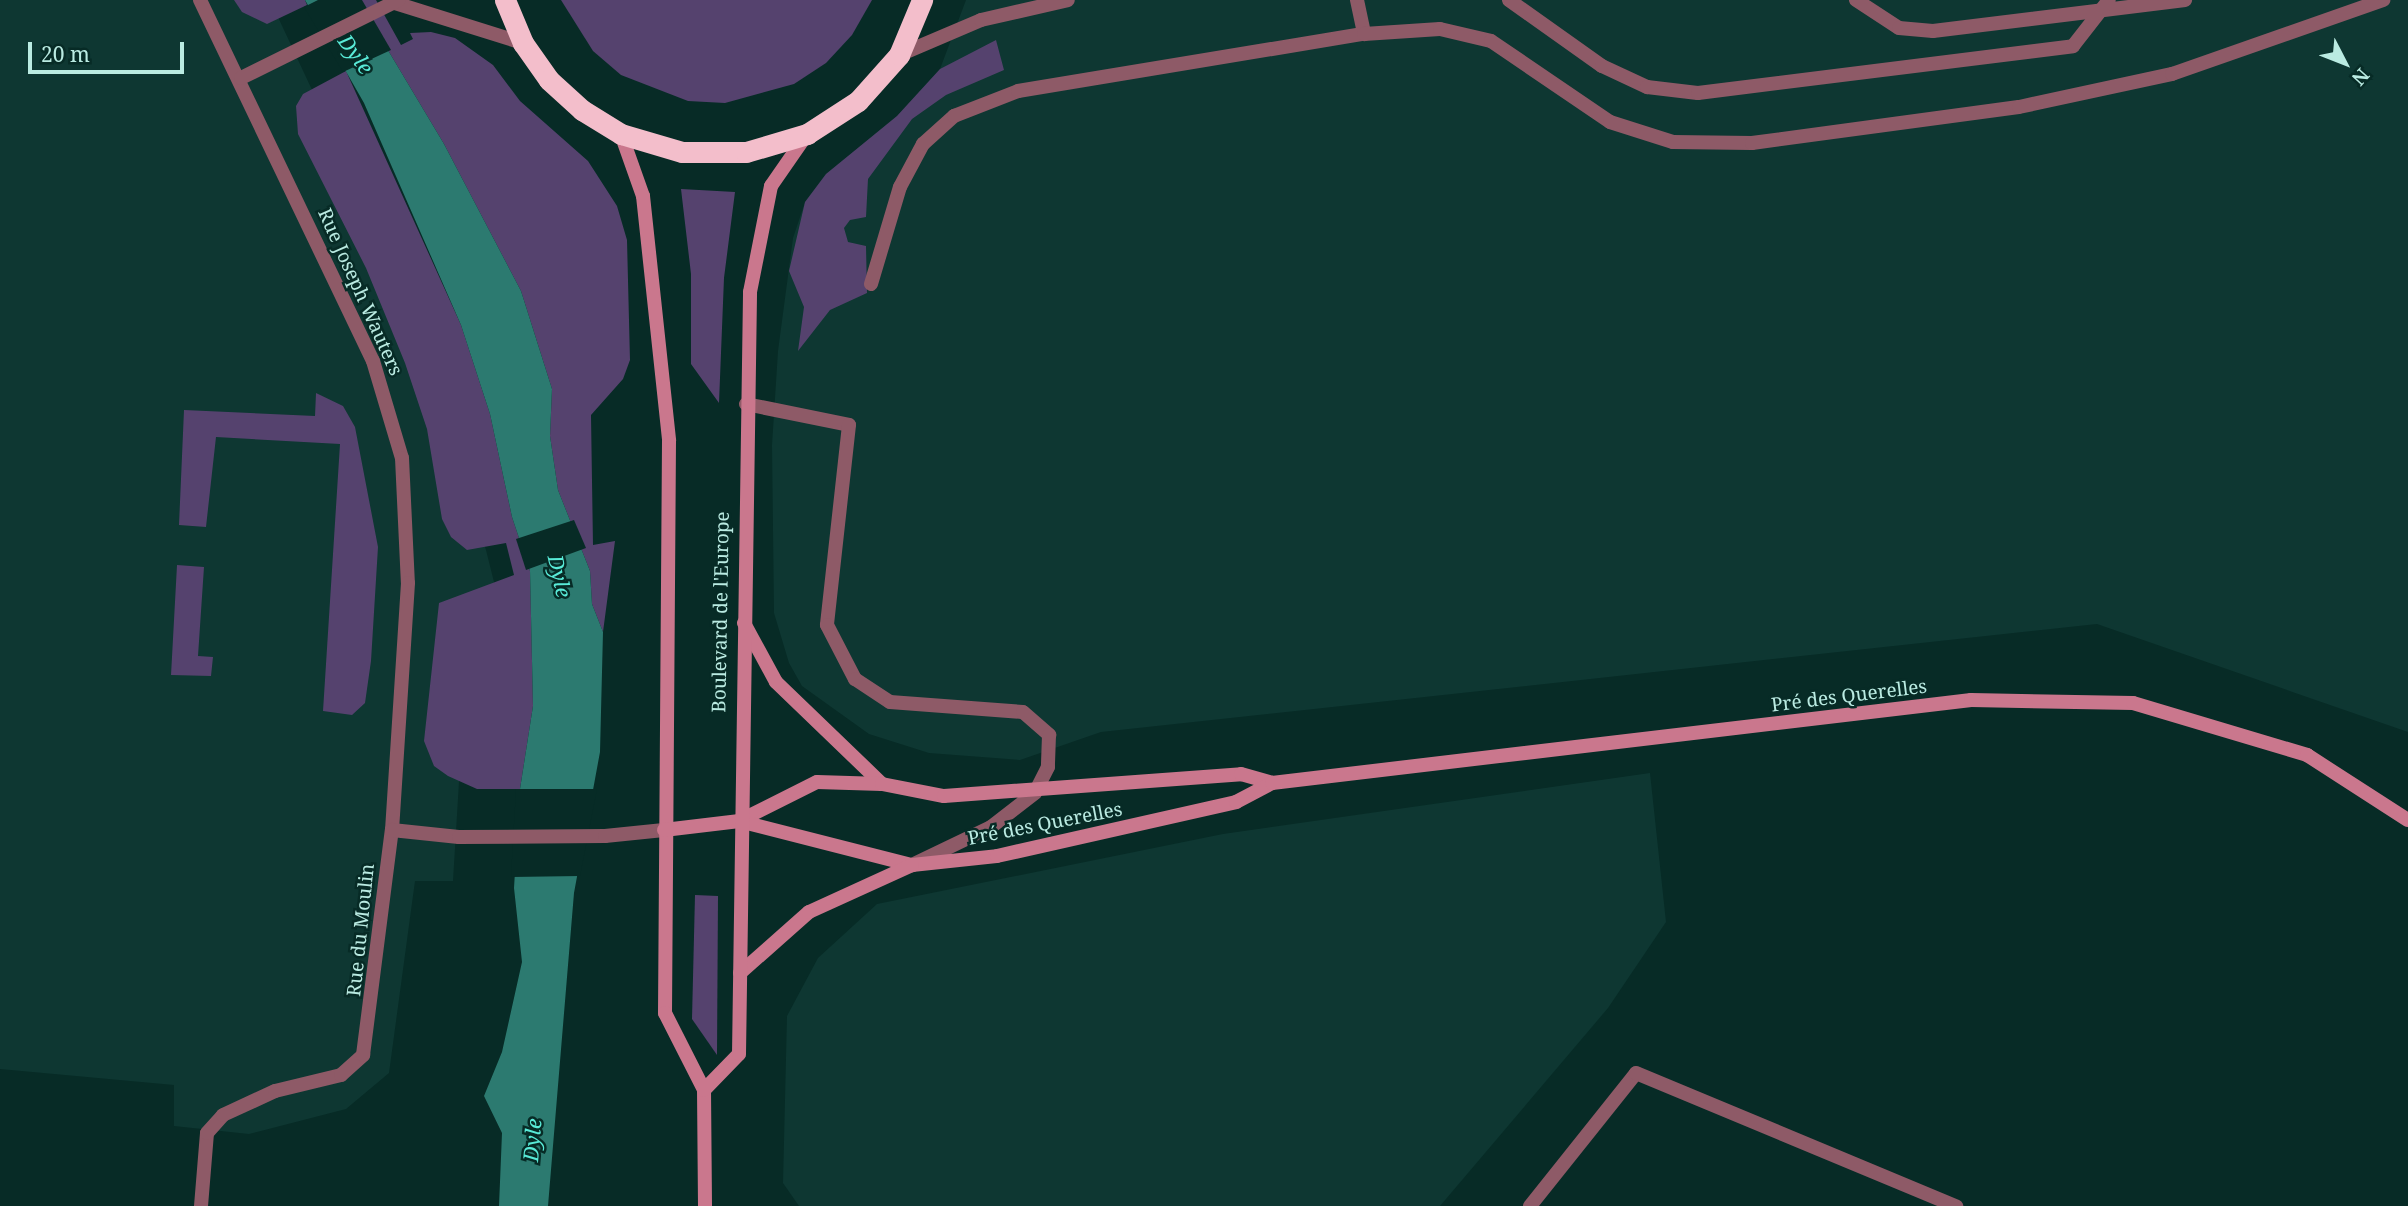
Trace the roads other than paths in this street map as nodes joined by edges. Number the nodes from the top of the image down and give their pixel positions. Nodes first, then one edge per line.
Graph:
1 (200, 0) edge
2 (505, 0) edge
3 (922, 0) edge
4 (1068, 0) edge
5 (1357, 0) edge
6 (1510, 0) edge
7 (1856, 0) edge
8 (2109, 0) edge
9 (2185, 0) edge
10 (2383, 0) edge
11 (397, 2) edge
12 (1364, 34) junction
13 (523, 43) junction
14 (900, 55) junction
15 (241, 78) junction
16 (621, 134) junction
17 (807, 134) junction
18 (871, 284) dead end
19 (746, 404) junction
20 (744, 621) junction
21 (1272, 783) junction
22 (882, 784) junction
23 (1035, 793) junction
24 (2408, 820) edge
25 (739, 821) junction
26 (392, 830) junction
27 (664, 830) junction
28 (912, 865) junction
29 (740, 972) junction
30 (704, 1090) junction
31 (201, 1206) edge
32 (705, 1206) edge
33 (1530, 1206) edge
34 (1956, 1206) edge

1 - 15 street, Rue Joseph Wauters
2 - 13 highway, Boulevard de l'Europe
3 - 14 highway, Boulevard de l'Europe
4 - 14 street
5 - 12 street
6 - 8 street, bridge
7 - 9 street
10 - 12 street
11 - 13 street
11 - 15 street
12 - 18 street
13 - 16 highway, Boulevard de l'Europe
14 - 17 highway, Boulevard de l'Europe
15 - 26 street, Rue Joseph Wauters
16 - 17 highway, Boulevard de l'Europe
16 - 27 street
17 - 19 street, Boulevard de l'Europe
19 - 20 street, Boulevard de l'Europe
19 - 23 street
20 - 22 street
20 - 25 street, Boulevard de l'Europe
21 - 23 street, Pré des Querelles
21 - 24 street, Pré des Querelles
21 - 28 street, Pré des Querelles
22 - 23 street, Pré des Querelles
22 - 25 street, Pré des Querelles
23 - 28 street
25 - 27 street, Pré des Querelles
25 - 28 street, Pré des Querelles
25 - 29 street, Boulevard de l'Europe
26 - 27 street
26 - 31 street, Rue du Moulin
27 - 30 street
28 - 29 street
29 - 30 street, Boulevard de l'Europe
30 - 32 street
33 - 34 street

